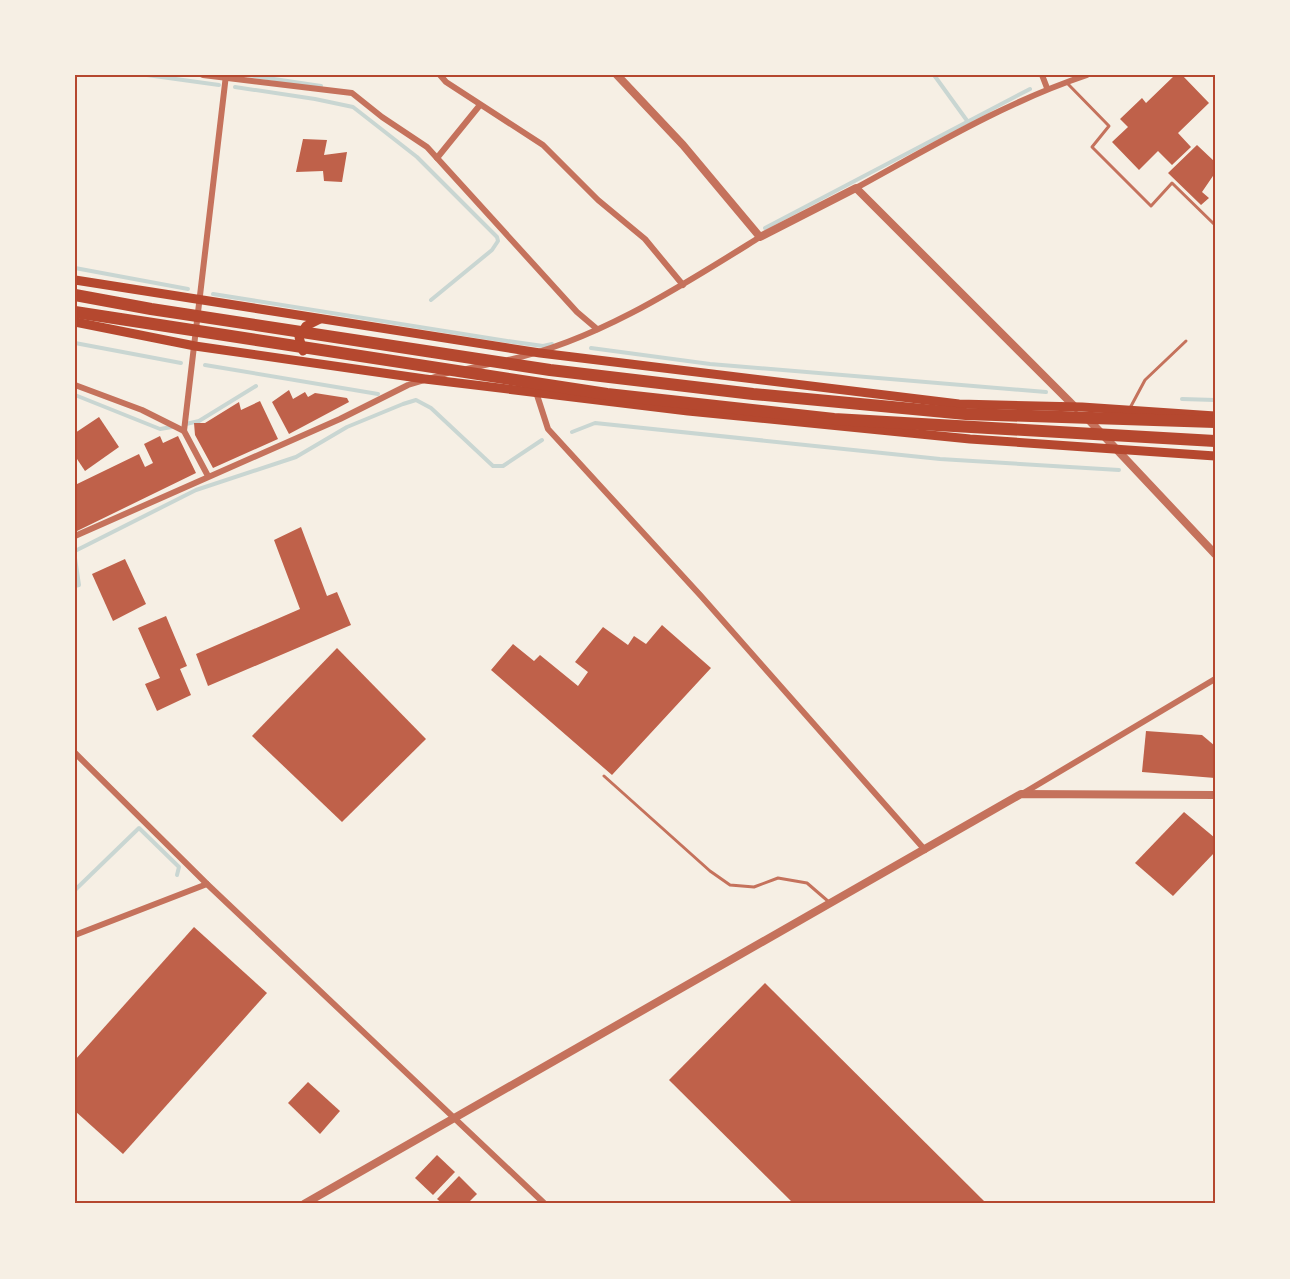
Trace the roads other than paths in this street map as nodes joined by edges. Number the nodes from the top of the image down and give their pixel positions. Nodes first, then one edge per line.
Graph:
1 (203, 75) edge
2 (440, 75) edge
3 (617, 75) edge
4 (1042, 75) edge
5 (1087, 75) edge
6 (226, 77) edge
7 (1066, 82) junction
8 (1047, 88) junction
9 (480, 105) junction
10 (437, 158) junction
11 (856, 188) junction
12 (1215, 225) edge
13 (759, 237) junction
14 (75, 280) edge
15 (683, 285) junction
16 (75, 295) edge
17 (201, 300) junction
18 (75, 312) edge
19 (320, 319) junction
20 (75, 322) edge
21 (597, 329) junction
22 (1186, 341) dead end
23 (195, 346) junction
24 (540, 353) junction
25 (311, 362) junction
26 (665, 368) junction
27 (425, 379) junction
28 (75, 385) edge
29 (536, 392) junction
30 (1075, 407) junction
31 (657, 408) junction
32 (1129, 410) junction
33 (1215, 416) edge
34 (1215, 422) edge
35 (184, 431) junction
36 (1215, 441) edge
37 (1116, 448) junction
38 (1215, 456) edge
39 (208, 476) junction
40 (75, 536) edge
41 (1215, 554) edge
42 (1215, 680) edge
43 (75, 753) edge
44 (604, 776) dead end
45 (1021, 794) junction
46 (1215, 795) edge
47 (925, 850) junction
48 (207, 884) junction
49 (831, 903) junction
50 (75, 934) edge
51 (453, 1119) junction
52 (304, 1204) edge
53 (545, 1204) edge

1 - 6 street
2 - 9 street
3 - 13 street
4 - 8 street
5 - 7 street
6 - 10 street
6 - 17 street
7 - 8 street
7 - 12 lane
8 - 11 street
9 - 10 street
9 - 15 street
10 - 21 street
11 - 13 street
11 - 30 street
13 - 15 street
14 - 17 main road
15 - 21 street
16 - 34 highway
17 - 19 main road
17 - 23 street
18 - 36 highway
19 - 24 main road
19 - 25 main road
20 - 23 main road
21 - 24 street
22 - 32 lane
23 - 25 main road
23 - 35 street
24 - 26 main road
24 - 27 street
25 - 27 main road
26 - 30 main road
26 - 31 main road
27 - 29 main road
27 - 39 street
28 - 35 street
29 - 31 main road
29 - 47 street
30 - 32 main road
30 - 37 street
31 - 37 main road
32 - 33 main road
35 - 39 street
37 - 38 main road
37 - 41 street
39 - 40 street
42 - 45 street
43 - 48 street
44 - 49 lane
45 - 46 street
45 - 47 street
47 - 49 street
48 - 50 street
48 - 51 street
49 - 51 street
51 - 52 street
51 - 53 street

